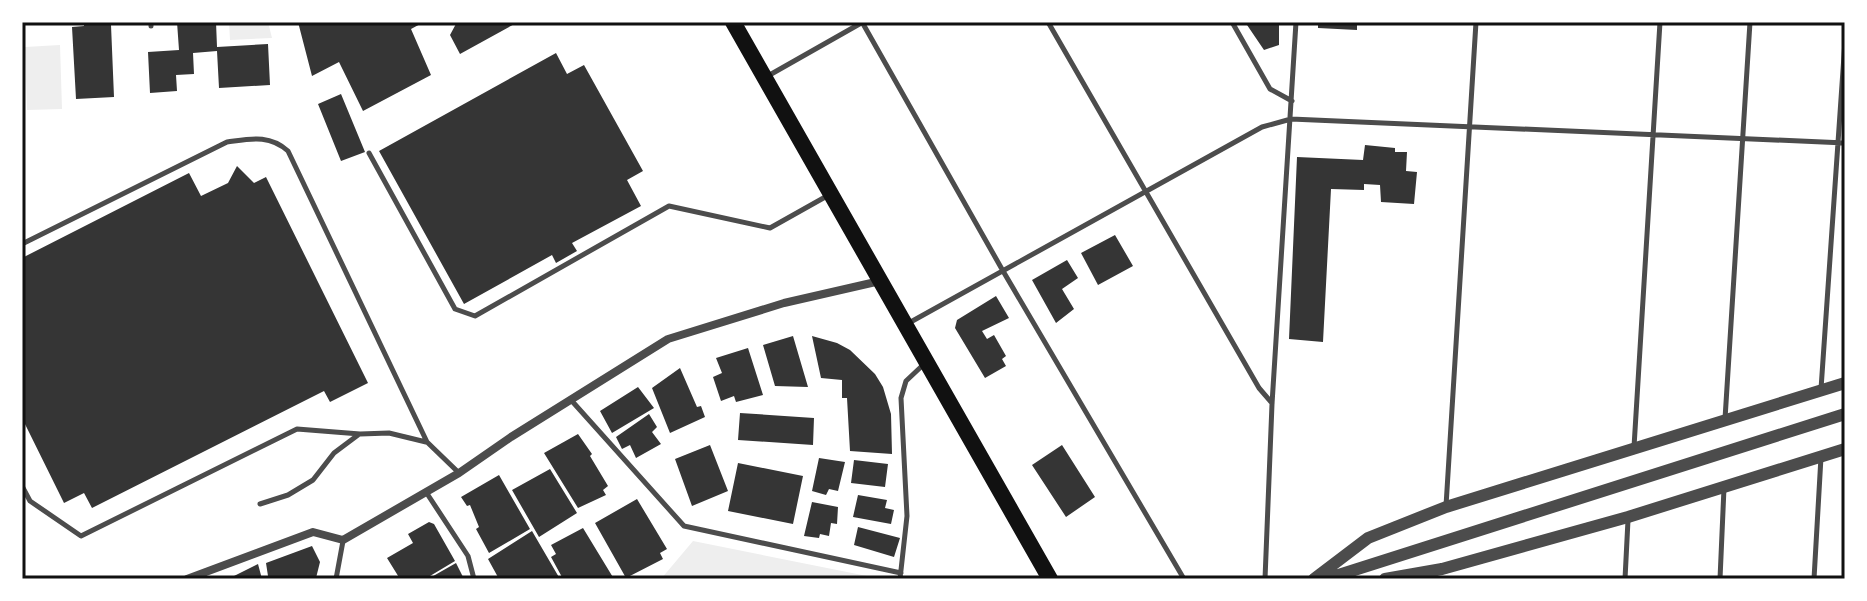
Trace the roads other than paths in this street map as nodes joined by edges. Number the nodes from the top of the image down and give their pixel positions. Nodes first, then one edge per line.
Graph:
1 (733, 22) edge
2 (863, 22) edge
3 (1048, 22) edge
4 (1232, 22) edge
5 (1296, 22) edge
6 (1476, 22) edge
7 (1660, 22) edge
8 (1750, 22) edge
9 (1845, 41) edge
10 (765, 78) junction
11 (1292, 101) junction
12 (1291, 119) junction
13 (1470, 126) junction
14 (1653, 134) junction
15 (1743, 137) junction
16 (1842, 142) edge
17 (369, 153) dead end
18 (1145, 191) junction
19 (831, 194) junction
20 (22, 244) edge
21 (1003, 271) junction
22 (881, 281) junction
23 (906, 325) junction
24 (926, 362) junction
25 (1845, 383) edge
26 (1820, 390) junction
27 (571, 400) junction
28 (1272, 404) junction
29 (1845, 414) edge
30 (1725, 420) junction
31 (360, 434) junction
32 (427, 442) junction
33 (1634, 448) junction
34 (1845, 449) edge
35 (1821, 457) junction
36 (459, 473) junction
37 (22, 486) edge
38 (1724, 487) junction
39 (426, 492) junction
40 (260, 504) dead end
41 (1446, 507) junction
42 (1628, 517) junction
43 (343, 540) junction
44 (1442, 574) edge
45 (205, 576) edge
46 (901, 576) edge
47 (187, 579) edge
48 (336, 579) edge
49 (474, 579) edge
50 (1050, 579) edge
51 (1184, 579) edge
52 (1265, 579) edge
53 (1314, 579) edge
54 (1326, 579) edge
55 (1385, 579) edge
56 (1625, 579) edge
57 (1720, 579) edge
58 (1814, 579) edge

1 - 10 main road
2 - 10 lane
2 - 21 lane
3 - 18 lane
4 - 11 lane
5 - 11 lane
6 - 13 lane
7 - 14 lane
8 - 15 lane
9 - 16 lane
10 - 19 main road
11 - 12 lane
12 - 13 lane
12 - 18 lane
12 - 28 lane
13 - 14 lane
13 - 41 lane
14 - 15 lane
14 - 33 lane
15 - 16 lane
15 - 30 lane
16 - 26 lane
17 - 19 lane
18 - 21 lane
18 - 28 lane
19 - 22 main road
20 - 32 lane
21 - 23 lane
21 - 51 lane
22 - 23 main road
22 - 27 street
23 - 24 main road
24 - 46 lane
24 - 50 main road
25 - 26 street
26 - 30 street
27 - 36 street
27 - 46 lane
28 - 52 lane
29 - 54 street
30 - 33 street
31 - 32 lane
31 - 37 lane
31 - 40 lane
32 - 36 lane
33 - 41 street
34 - 35 street
35 - 38 street
35 - 58 lane
36 - 39 street
38 - 42 street
38 - 57 lane
39 - 43 street
39 - 49 lane
41 - 53 street
42 - 44 street
42 - 56 lane
43 - 45 street
43 - 48 lane
44 - 55 street
45 - 47 street

